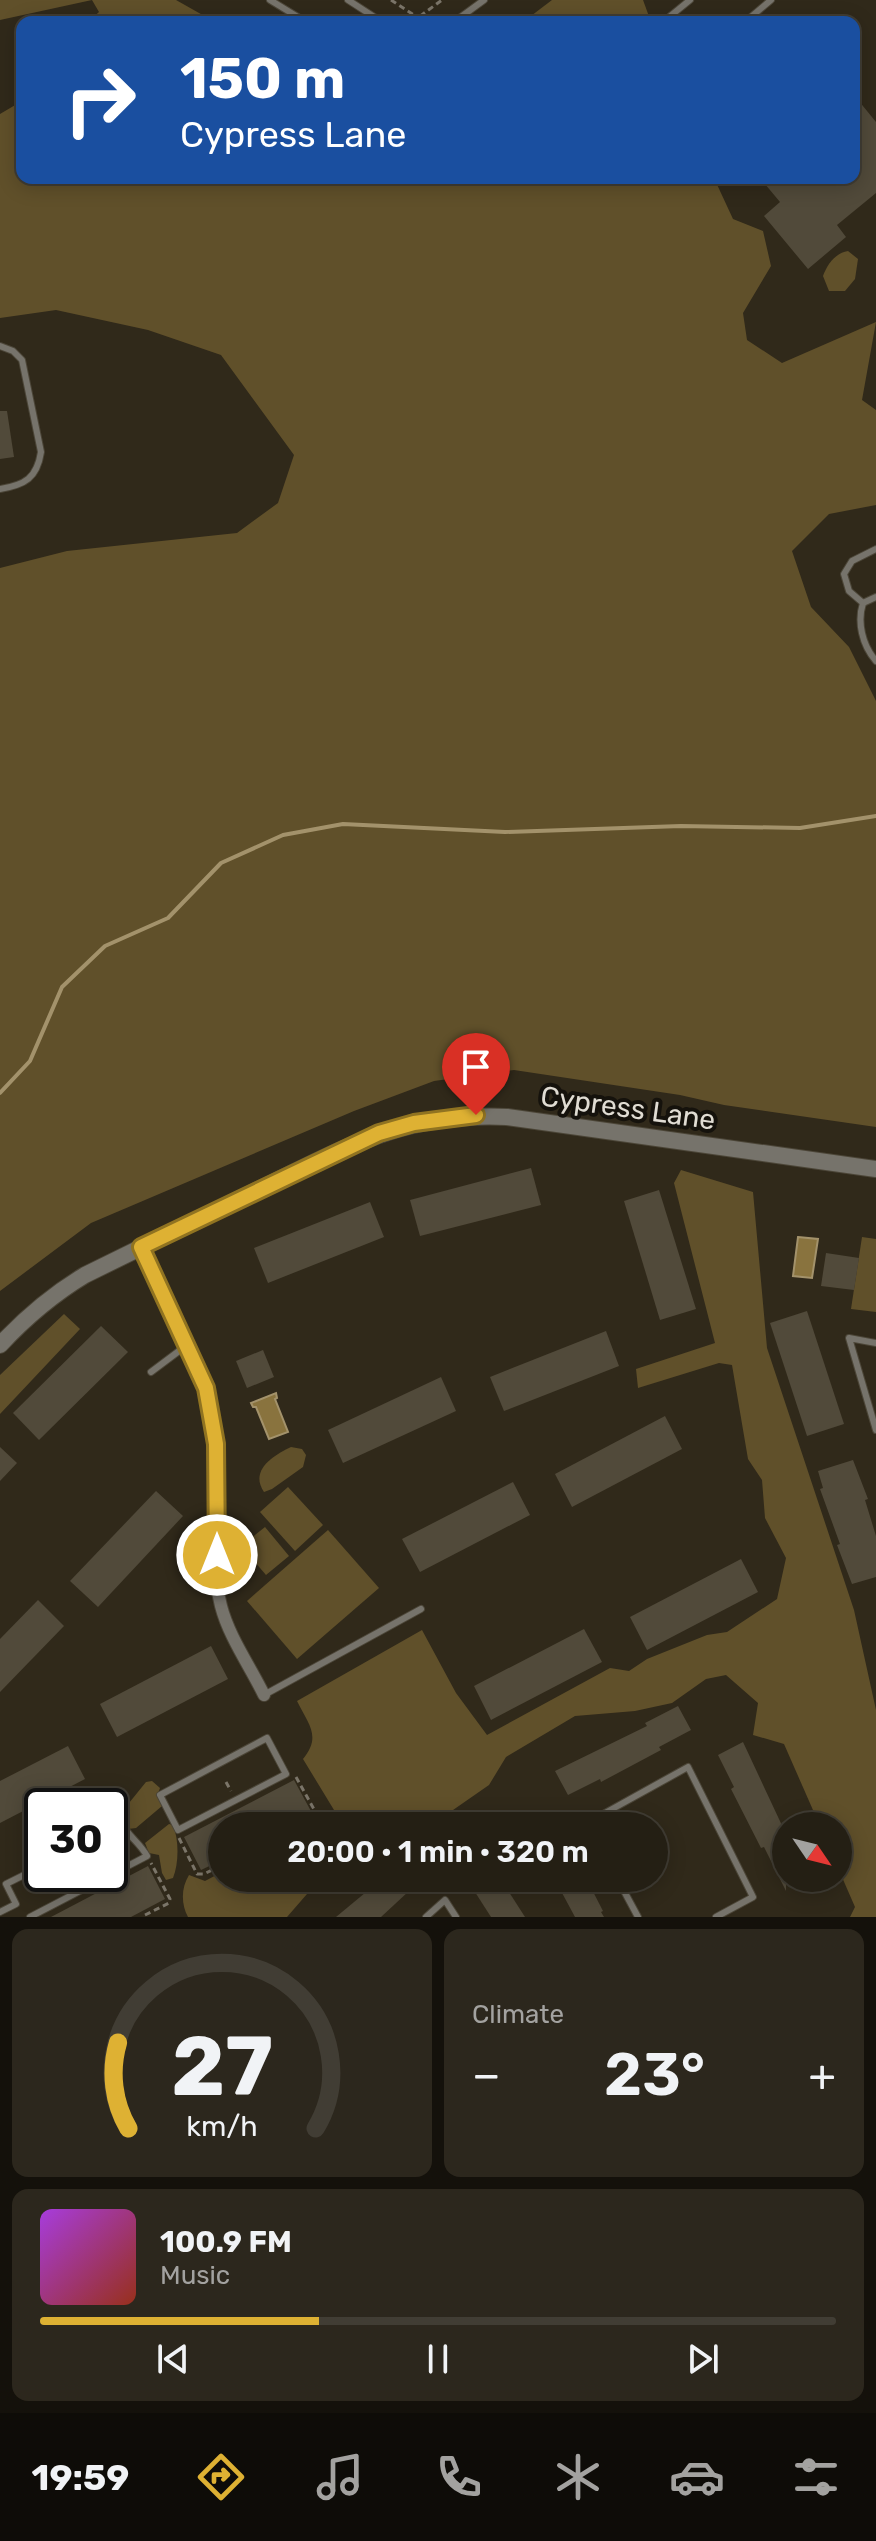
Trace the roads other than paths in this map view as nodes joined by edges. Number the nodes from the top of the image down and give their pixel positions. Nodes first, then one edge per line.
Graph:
1 (270, 0) edge
2 (348, 0) edge
3 (484, 0) edge
4 (690, 0) edge
5 (771, 0) edge
6 (296, 16) edge
7 (373, 16) edge
8 (462, 16) edge
9 (670, 16) edge
10 (752, 16) edge
11 (0, 346) edge
12 (0, 489) edge
13 (876, 549) edge
14 (876, 597) edge
15 (863, 603) junction
16 (876, 661) edge
17 (876, 1169) edge
18 (141, 1247) junction
19 (876, 1343) edge
20 (0, 1345) edge
21 (187, 1345) junction
22 (151, 1372) dead end
23 (876, 1430) edge
24 (421, 1609) dead end
25 (264, 1695) joint
26 (284, 1770) joint
27 (607, 1812) edge
28 (128, 1836) edge
29 (128, 1866) edge
30 (24, 1875) edge
31 (78, 1892) edge
32 (625, 1892) edge
33 (0, 1912) edge
34 (30, 1917) edge
35 (426, 1917) edge
36 (456, 1917) edge
37 (638, 1917) edge
38 (716, 1917) edge

1 - 6 lane
2 - 7 lane
3 - 8 lane
4 - 9 lane
5 - 10 lane
11 - 12 lane
13 - 15 lane
14 - 15 lane
15 - 16 lane
17 - 18 street, Cypress Lane
18 - 20 street, Cypress Lane
18 - 21 street
19 - 23 lane
21 - 22 lane
21 - 25 street
24 - 25 lane
26 - 26 lane
27 - 38 lane
28 - 29 lane
30 - 33 lane
31 - 34 lane
32 - 37 lane
35 - 36 lane

